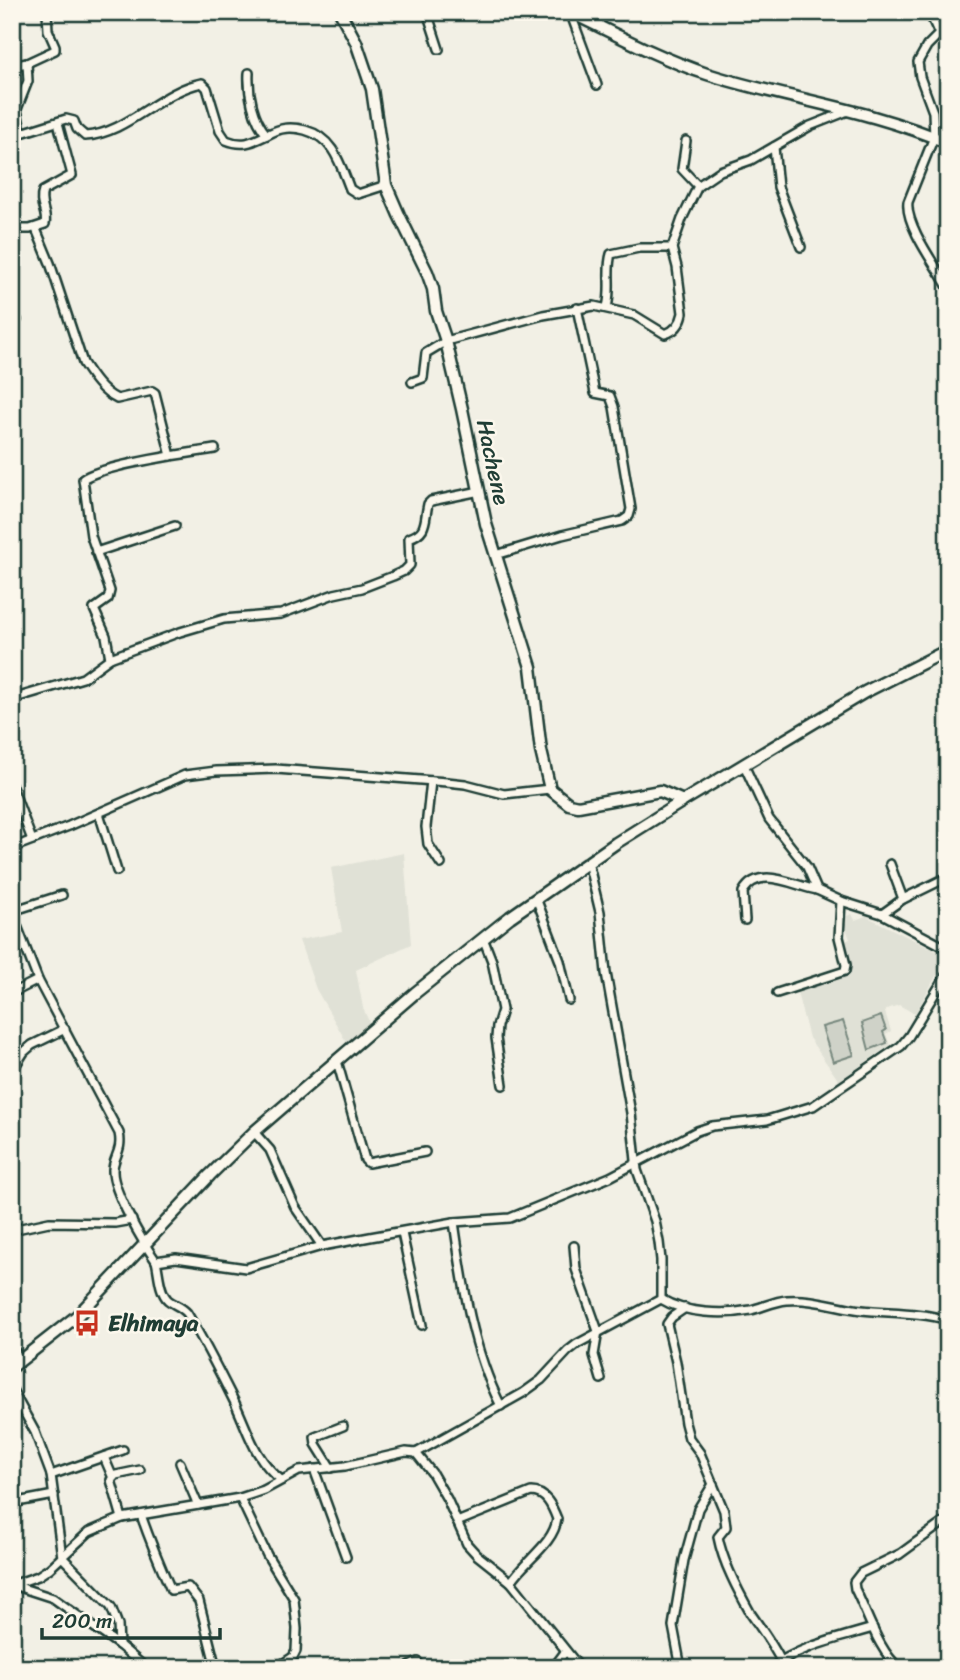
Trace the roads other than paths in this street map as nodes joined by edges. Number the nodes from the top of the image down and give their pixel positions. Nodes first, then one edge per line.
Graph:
1 (47, 12) edge
2 (340, 12) edge
3 (427, 12) edge
4 (570, 12) edge
5 (606, 12) edge
6 (929, 12) edge
7 (596, 25) junction
8 (944, 33) edge
9 (439, 50) dead end
10 (27, 63) junction
11 (12, 66) edge
12 (249, 73) dead end
13 (597, 85) dead end
14 (852, 110) junction
15 (58, 123) junction
16 (21, 132) junction
17 (267, 135) junction
18 (12, 136) edge
19 (934, 137) junction
20 (686, 141) dead end
21 (948, 143) edge
22 (774, 147) junction
23 (387, 185) junction
24 (698, 186) junction
25 (12, 229) edge
26 (36, 229) junction
27 (801, 247) dead end
28 (672, 248) junction
29 (948, 287) edge
30 (607, 307) junction
31 (577, 308) junction
32 (446, 341) junction
33 (412, 382) dead end
34 (215, 449) dead end
35 (171, 456) junction
36 (480, 491) junction
37 (175, 526) dead end
38 (96, 552) junction
39 (496, 555) junction
40 (948, 650) edge
41 (110, 659) junction
42 (13, 697) edge
43 (744, 765) junction
44 (431, 781) junction
45 (12, 787) edge
46 (550, 789) junction
47 (683, 801) junction
48 (99, 813) junction
49 (32, 840) junction
50 (12, 848) edge
51 (588, 862) junction
52 (441, 864) dead end
53 (890, 864) dead end
54 (117, 870) dead end
55 (948, 877) edge
56 (817, 890) junction
57 (62, 895) dead end
58 (536, 898) junction
59 (904, 900) junction
60 (841, 901) junction
61 (12, 912) edge
62 (882, 914) junction
63 (745, 920) dead end
64 (483, 938) junction
65 (948, 949) edge
66 (948, 972) edge
67 (38, 980) junction
68 (12, 993) edge
69 (776, 993) dead end
70 (569, 1000) dead end
71 (65, 1029) junction
72 (337, 1061) junction
73 (12, 1070) edge
74 (503, 1085) dead end
75 (12, 1088) edge
76 (14, 1097) dead end
77 (254, 1132) junction
78 (425, 1152) dead end
79 (636, 1163) junction
80 (132, 1220) junction
81 (454, 1222) junction
82 (12, 1230) edge
83 (402, 1233) junction
84 (145, 1245) junction
85 (322, 1246) junction
86 (574, 1246) dead end
87 (156, 1261) junction
88 (661, 1299) junction
89 (685, 1308) junction
90 (948, 1320) edge
91 (422, 1325) dead end
92 (598, 1331) junction
93 (12, 1347) edge
94 (16, 1364) edge
95 (601, 1379) dead end
96 (12, 1390) edge
97 (501, 1406) junction
98 (343, 1426) dead end
99 (123, 1450) dead end
100 (416, 1453) junction
101 (103, 1457) junction
102 (180, 1463) dead end
103 (331, 1468) junction
104 (314, 1469) junction
105 (140, 1470) dead end
106 (51, 1475) junction
107 (113, 1478) junction
108 (281, 1480) junction
109 (713, 1484) junction
110 (54, 1495) junction
111 (240, 1497) junction
112 (12, 1503) edge
113 (198, 1505) junction
114 (141, 1515) junction
115 (122, 1518) junction
116 (948, 1519) edge
117 (457, 1522) junction
118 (62, 1557) junction
119 (346, 1557) dead end
120 (511, 1582) junction
121 (13, 1585) edge
122 (873, 1628) junction
123 (119, 1646) junction
124 (565, 1652) junction
125 (781, 1661) junction
126 (418, 1662) dead end
127 (146, 1668) edge
128 (216, 1668) edge
129 (276, 1668) edge
130 (406, 1668) edge
131 (553, 1668) edge
132 (580, 1668) edge
133 (681, 1668) edge
134 (771, 1668) edge
135 (900, 1668) edge
136 (927, 1668) edge
137 (942, 1668) edge

1 - 10 street
2 - 23 street, Hachene
3 - 9 street
4 - 7 street
4 - 13 street
5 - 7 street
6 - 8 street
7 - 14 street
8 - 19 street
10 - 11 street
10 - 16 street
12 - 17 street
14 - 19 street
14 - 22 street
15 - 16 street
15 - 17 street
15 - 26 street
16 - 18 street
17 - 23 street
19 - 21 street
19 - 29 street
20 - 24 street
22 - 24 street
22 - 27 street
23 - 32 street, Hachene
24 - 28 street
25 - 26 street
26 - 35 street
28 - 30 street
28 - 30 street
30 - 31 street
31 - 32 street
31 - 39 street
32 - 33 street
32 - 36 street, Hachene
34 - 35 street
35 - 38 street
36 - 39 street, Hachene
36 - 41 street
37 - 38 street
38 - 41 street
39 - 46 street, Hachene
40 - 43 street
41 - 42 street
43 - 47 street
43 - 56 street
44 - 46 street
44 - 48 street
44 - 52 street
45 - 49 street
46 - 47 street
47 - 51 street
48 - 49 street
48 - 54 street
49 - 50 street
51 - 58 street
51 - 79 street
53 - 59 street
55 - 59 street
56 - 60 street
56 - 63 street
57 - 61 street
58 - 64 street
58 - 70 street
59 - 62 street
60 - 62 street
60 - 69 street
61 - 67 street
62 - 65 street
64 - 72 street
64 - 74 street
66 - 79 street
67 - 68 street
67 - 71 street
71 - 73 street
71 - 80 street
72 - 77 street
72 - 78 street
75 - 76 street
77 - 84 street
77 - 85 street
79 - 81 street
79 - 88 street
80 - 82 street
80 - 84 street
81 - 83 street
81 - 97 street
83 - 85 street
83 - 91 street
84 - 87 street
84 - 94 street
85 - 87 street
86 - 92 street
87 - 108 street
88 - 89 street
88 - 92 street
89 - 90 street
89 - 109 street
92 - 95 street
92 - 97 street
93 - 94 street
96 - 106 street
97 - 100 street
98 - 103 street
99 - 101 street
100 - 103 street
100 - 117 street
101 - 106 street
101 - 107 street
102 - 113 street
103 - 104 street
104 - 108 street
104 - 119 street
105 - 107 street
106 - 110 street
107 - 115 street
108 - 111 street
109 - 125 street
109 - 133 street
110 - 112 street
110 - 118 street
111 - 113 street
111 - 129 street
113 - 114 street
114 - 115 street
114 - 128 street
115 - 118 street
116 - 122 street
117 - 120 street
117 - 120 street
118 - 121 street
118 - 123 street
120 - 124 street
121 - 123 street
122 - 125 street
122 - 135 street
123 - 127 street
124 - 131 street
124 - 132 street
125 - 134 street
126 - 130 street
136 - 137 street

